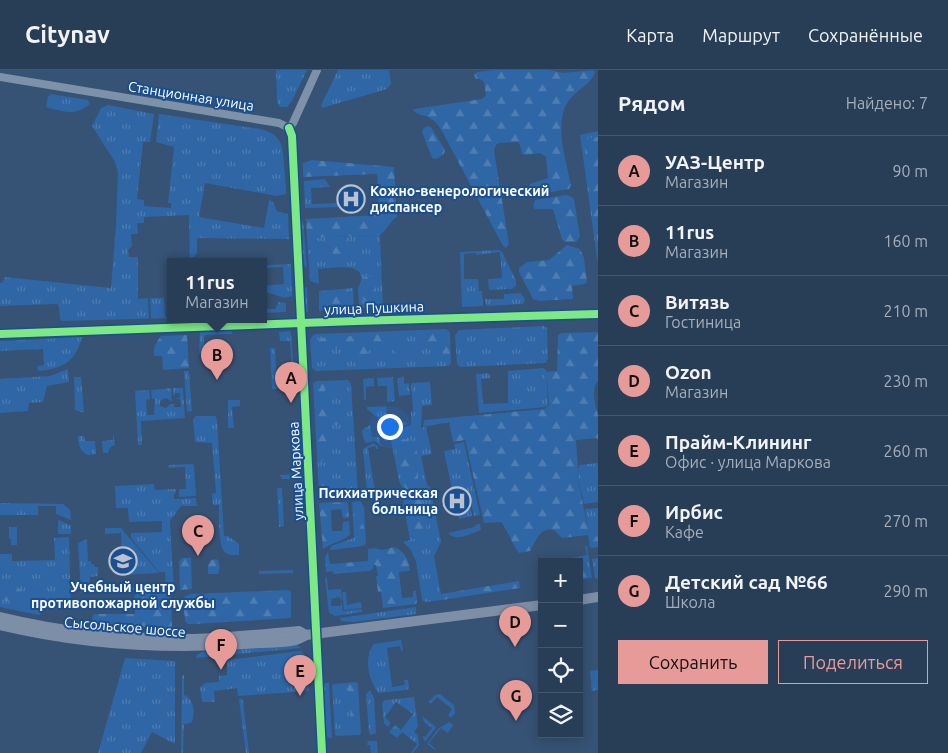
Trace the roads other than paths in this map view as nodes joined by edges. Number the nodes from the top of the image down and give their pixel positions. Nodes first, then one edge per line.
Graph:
1 (317, 70) edge
2 (0, 77) edge
3 (289, 128) junction
4 (598, 314) edge
5 (301, 323) junction
6 (0, 334) edge
7 (598, 597) edge
8 (583, 599) edge
9 (538, 606) edge
10 (0, 616) edge
11 (0, 625) edge
12 (311, 634) junction
13 (322, 753) edge

1 - 3 street
2 - 3 street, Станционная улица
3 - 5 street, улица Маркова
4 - 5 street, улица Пушкина
5 - 6 street, улица Пушкина
5 - 12 street, улица Маркова
7 - 8 main road
9 - 12 main road, Сысольское шоссе
10 - 12 main road, Сысольское шоссе
11 - 12 main road, Сысольское шоссе
12 - 13 street, улица Маркова

